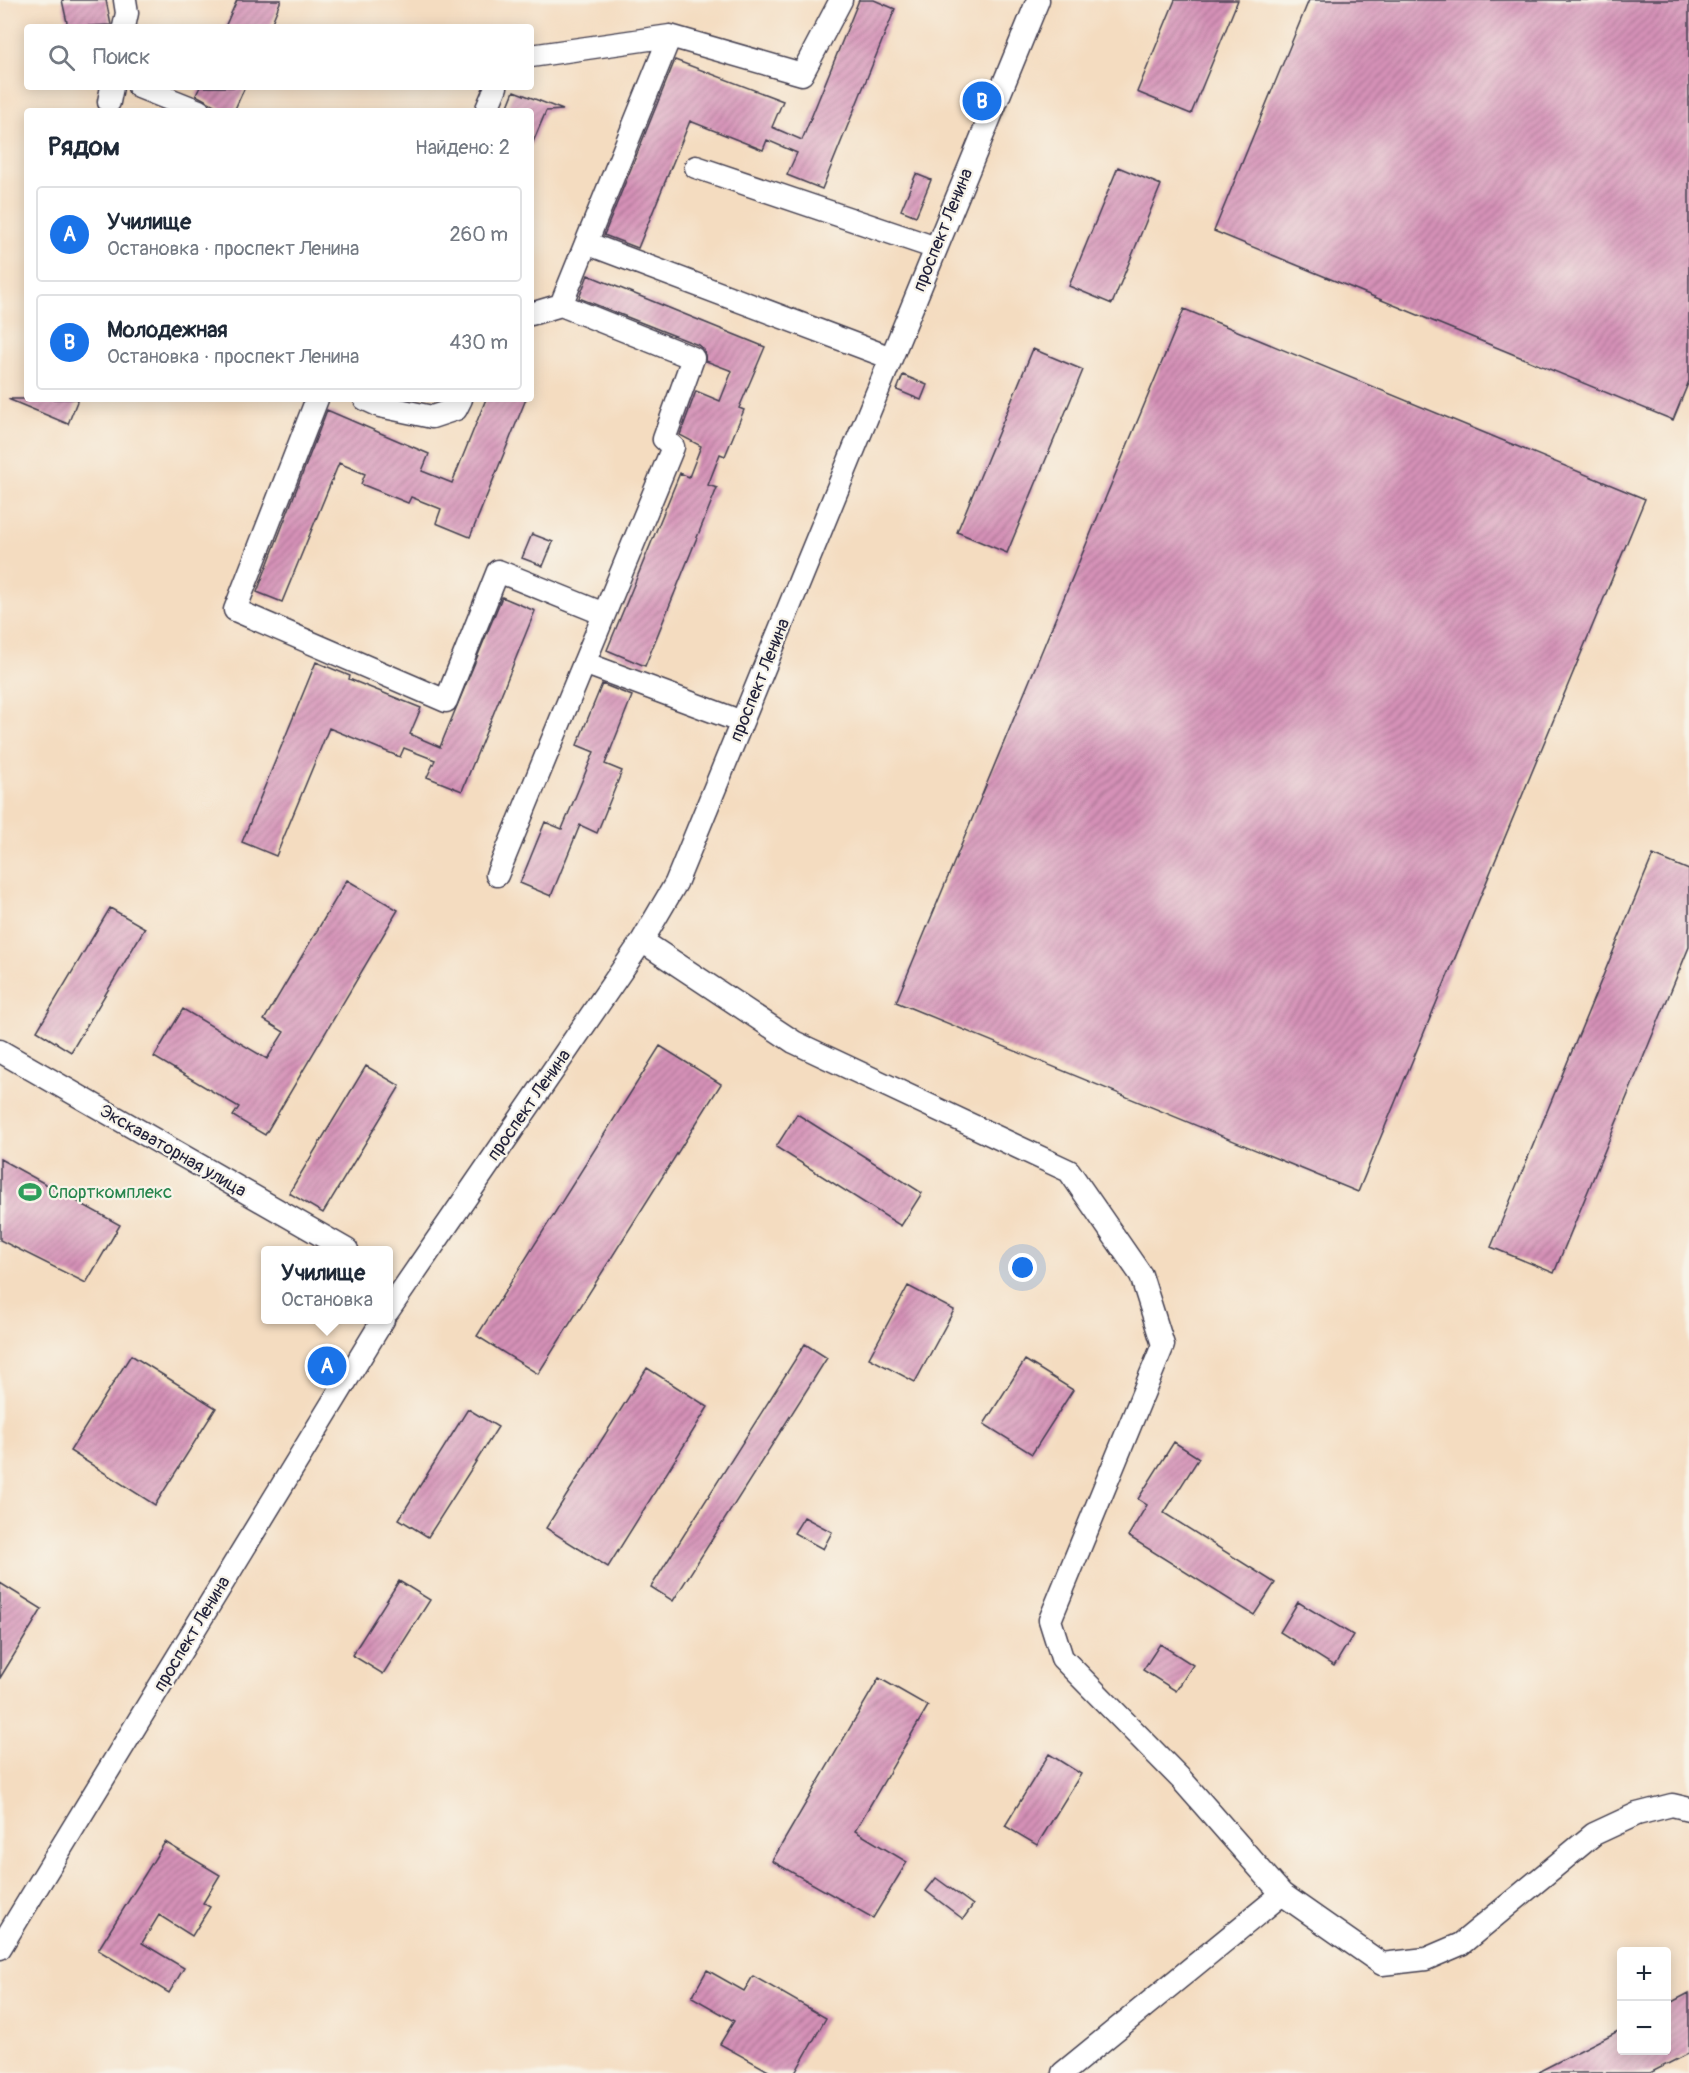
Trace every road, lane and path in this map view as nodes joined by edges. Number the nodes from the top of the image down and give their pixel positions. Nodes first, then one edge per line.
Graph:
1 (124, 0) edge
2 (841, 0) edge
3 (1038, 0) edge
4 (125, 24) edge
5 (670, 36) junction
6 (534, 56) edge
7 (146, 90) edge
8 (495, 90) edge
9 (191, 108) edge
10 (487, 108) edge
11 (696, 167) dead end
12 (586, 243) junction
13 (936, 248) junction
14 (561, 305) junction
15 (534, 313) edge
16 (891, 358) junction
17 (316, 402) edge
18 (371, 402) edge
19 (460, 402) edge
20 (604, 614) junction
21 (584, 663) junction
22 (742, 722) junction
23 (497, 875) dead end
24 (642, 941) junction
25 (0, 1051) edge
26 (338, 1246) edge
27 (397, 1279) edge
28 (381, 1324) edge
29 (1689, 1809) edge
30 (1282, 1894) junction
31 (0, 1948) edge
32 (1063, 2073) edge

1 - 4 street
2 - 5 street
3 - 13 street, проспект Ленина
5 - 6 street
5 - 12 street
7 - 9 street
8 - 10 street
11 - 13 street
12 - 14 street
12 - 16 street
13 - 16 street, проспект Ленина
14 - 15 street
14 - 20 street
16 - 22 street, проспект Ленина
17 - 20 street
18 - 19 street
20 - 21 street
21 - 22 street
21 - 23 street
22 - 24 street, проспект Ленина
24 - 27 street, проспект Ленина
24 - 30 street
25 - 26 street, Экскаваторная улица
28 - 31 street, проспект Ленина
29 - 30 street
30 - 32 street

